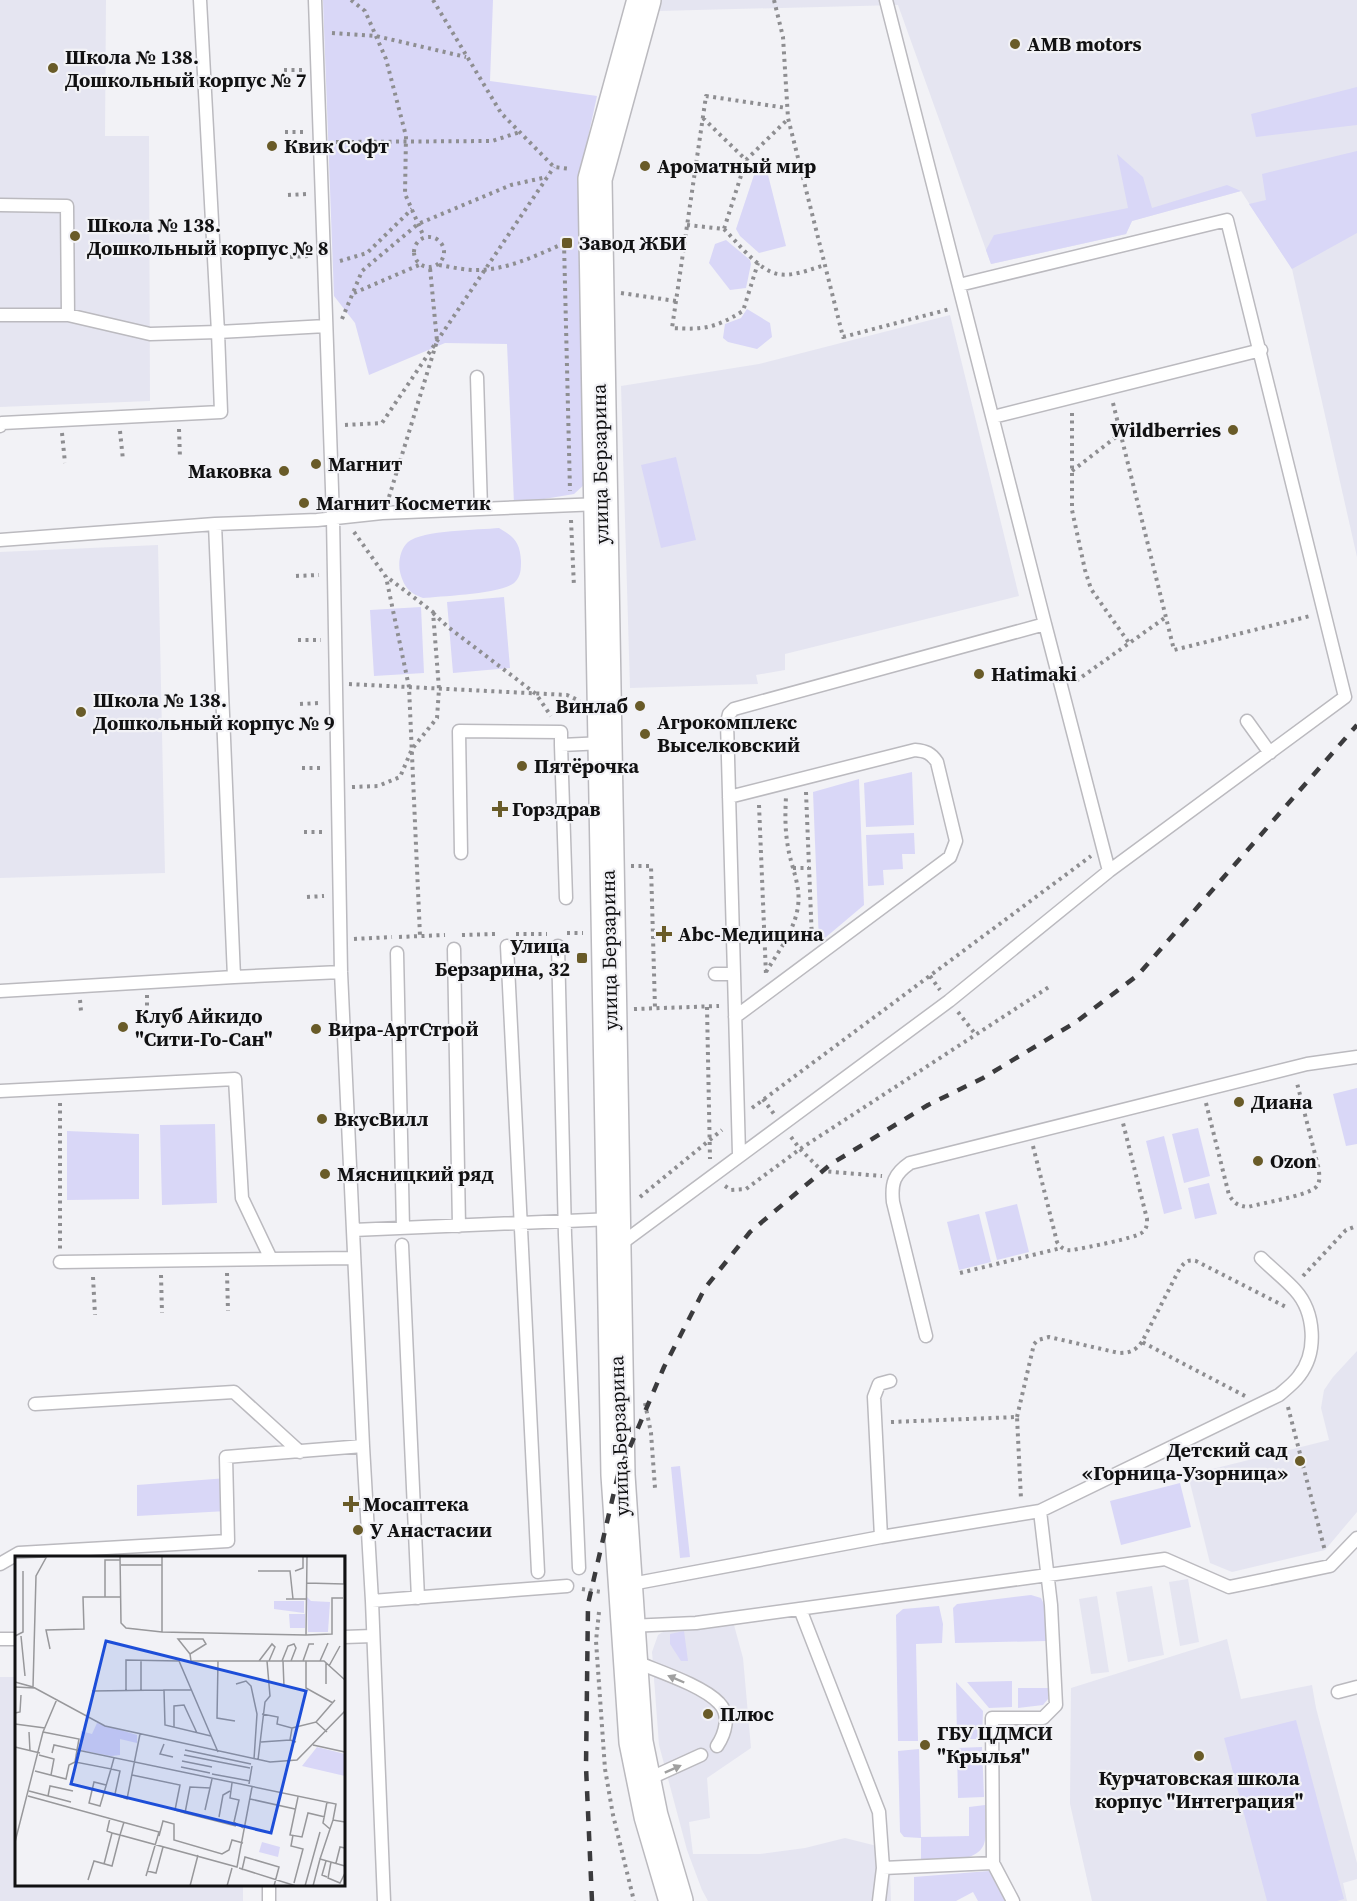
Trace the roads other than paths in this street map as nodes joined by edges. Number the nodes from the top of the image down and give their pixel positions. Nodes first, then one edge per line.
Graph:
1 (200, 0) edge
2 (315, 0) edge
3 (644, 0) edge
4 (886, 0) edge
5 (0, 205) edge
6 (959, 285) junction
7 (0, 315) edge
8 (68, 315) junction
9 (326, 327) junction
10 (218, 332) junction
11 (1261, 350) junction
12 (477, 377) dead end
13 (993, 417) junction
14 (0, 426) edge
15 (586, 505) junction
16 (482, 509) junction
17 (338, 517) junction
18 (215, 524) junction
19 (0, 540) edge
20 (1045, 624) junction
21 (1247, 721) dead end
22 (561, 738) junction
23 (605, 743) junction
24 (1270, 753) junction
25 (729, 797) junction
26 (461, 853) dead end
27 (1109, 871) junction
28 (566, 898) dead end
29 (507, 946) dead end
30 (558, 946) dead end
31 (454, 950) dead end
32 (397, 953) dead end
33 (341, 972) junction
34 (716, 974) dead end
35 (734, 974) junction
36 (234, 977) junction
37 (0, 992) edge
38 (735, 1011) junction
39 (1357, 1057) edge
40 (0, 1091) edge
41 (739, 1154) junction
42 (565, 1221) junction
43 (622, 1222) junction
44 (521, 1223) junction
45 (459, 1226) junction
46 (403, 1228) junction
47 (353, 1230) junction
48 (402, 1245) dead end
49 (354, 1258) junction
50 (1261, 1258) dead end
51 (271, 1259) junction
52 (60, 1262) road end
53 (926, 1336) dead end
54 (890, 1381) dead end
55 (34, 1404) dead end
56 (363, 1446) junction
57 (300, 1452) junction
58 (1040, 1511) junction
59 (881, 1537) junction
60 (1357, 1538) edge
61 (0, 1564) edge
62 (579, 1568) dead end
63 (538, 1572) dead end
64 (1048, 1574) junction
65 (625, 1585) junction
66 (567, 1586) dead end
67 (418, 1598) junction
68 (372, 1601) junction
69 (800, 1609) junction
70 (628, 1626) junction
71 (373, 1636) junction
72 (345, 1637) edge
73 (630, 1659) junction
74 (1357, 1687) edge
75 (1338, 1692) dead end
76 (717, 1746) dead end
77 (701, 1755) dead end
78 (643, 1781) junction
79 (993, 1863) junction
80 (883, 1868) junction
81 (384, 1901) edge
82 (676, 1901) edge
83 (879, 1901) edge
84 (1013, 1901) edge

1 - 10 lane
2 - 9 lane
3 - 15 street, улица Берзарина
4 - 6 lane
5 - 8 lane
6 - 11 lane
6 - 13 lane
7 - 8 lane
8 - 10 lane
9 - 10 lane
9 - 17 lane
10 - 14 lane
11 - 13 lane
11 - 24 lane
12 - 16 lane
13 - 20 lane
15 - 16 lane
15 - 23 street, улица Берзарина
16 - 17 lane
17 - 18 lane
17 - 33 lane
18 - 19 lane
18 - 36 lane
20 - 25 lane
20 - 27 lane
21 - 24 lane
22 - 23 lane
22 - 26 lane
22 - 28 lane
23 - 43 street, улица Берзарина
24 - 27 lane
25 - 35 lane
25 - 38 lane
27 - 41 lane
29 - 44 lane
30 - 42 lane
31 - 45 lane
32 - 46 lane
33 - 36 lane
33 - 47 lane
34 - 35 lane
35 - 38 lane
36 - 37 lane
38 - 41 lane
39 - 53 lane
40 - 51 lane
41 - 43 lane
42 - 43 lane
42 - 44 lane
42 - 62 lane
43 - 65 street, улица Берзарина
44 - 45 lane
44 - 63 lane
45 - 46 lane
46 - 47 lane
47 - 49 lane
48 - 67 lane
49 - 51 lane
49 - 56 lane
50 - 58 lane
51 - 52 lane
54 - 59 lane
55 - 57 lane
56 - 57 lane
56 - 68 lane
57 - 61 lane
58 - 59 lane
58 - 64 lane
59 - 65 lane
60 - 64 lane
64 - 69 lane
64 - 79 lane
65 - 70 street, улица Берзарина
66 - 67 lane
67 - 68 lane
68 - 71 lane
69 - 70 lane
69 - 80 lane
70 - 73 street, улица Берзарина
71 - 72 lane
71 - 81 lane
76 -> 73 lane
73 - 78 street, улица Берзарина
74 - 75 lane
78 -> 77 lane
78 - 82 street, улица Берзарина
79 - 80 lane
79 - 84 lane
80 - 83 lane

